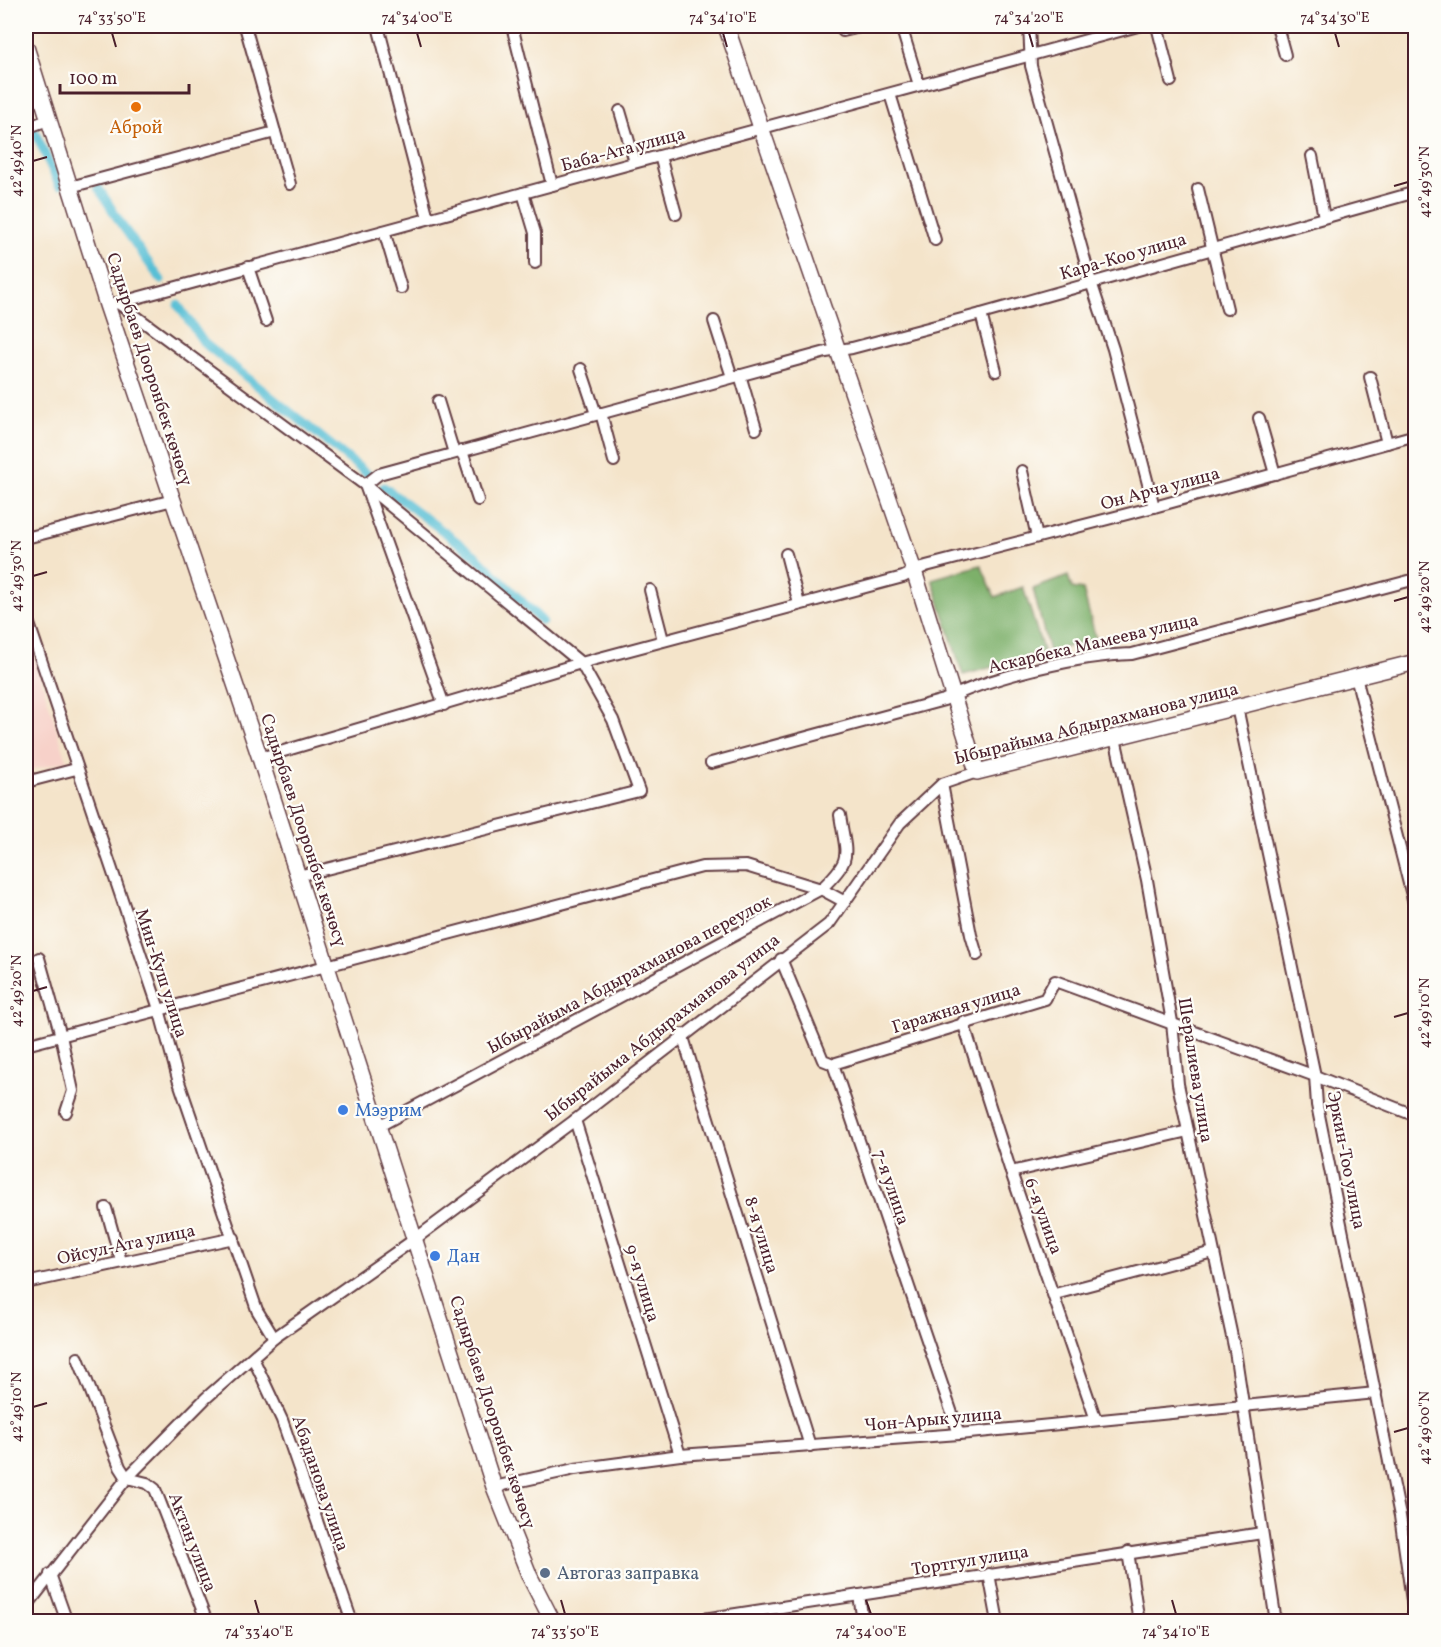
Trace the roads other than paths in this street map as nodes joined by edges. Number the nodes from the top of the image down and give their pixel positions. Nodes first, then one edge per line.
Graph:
1 (245, 26) edge
2 (378, 26) edge
3 (512, 26) edge
4 (726, 26) edge
5 (864, 26) edge
6 (901, 26) edge
7 (1029, 26) edge
8 (1138, 26) edge
9 (1157, 26) edge
10 (1277, 26) edge
11 (843, 32) dead end
12 (26, 51) edge
13 (1030, 54) junction
14 (1285, 55) dead end
15 (1172, 81) dead end
16 (919, 85) junction
17 (890, 94) junction
18 (620, 111) dead end
19 (48, 120) junction
20 (26, 128) edge
21 (760, 129) junction
22 (275, 132) junction
23 (660, 156) junction
24 (1312, 156) dead end
25 (635, 162) junction
26 (290, 183) dead end
27 (552, 185) junction
28 (70, 187) junction
29 (1198, 189) dead end
30 (1416, 192) edge
31 (524, 193) junction
32 (676, 214) dead end
33 (1324, 217) junction
34 (428, 218) junction
35 (384, 231) junction
36 (935, 240) dead end
37 (1212, 249) junction
38 (535, 263) dead end
39 (248, 267) junction
40 (1091, 282) junction
41 (401, 288) dead end
42 (112, 304) junction
43 (1227, 309) dead end
44 (981, 314) junction
45 (266, 321) dead end
46 (714, 321) dead end
47 (839, 350) junction
48 (581, 369) dead end
49 (996, 371) dead end
50 (736, 376) junction
51 (1370, 377) dead end
52 (438, 401) dead end
53 (598, 413) junction
54 (1259, 418) dead end
55 (756, 429) dead end
56 (1416, 435) edge
57 (1387, 443) junction
58 (458, 452) junction
59 (615, 461) dead end
60 (1022, 471) dead end
61 (1275, 474) junction
62 (365, 485) junction
63 (173, 500) junction
64 (478, 501) dead end
65 (1154, 507) junction
66 (1037, 537) junction
67 (26, 538) edge
68 (786, 554) dead end
69 (914, 571) junction
70 (1416, 579) edge
71 (650, 590) dead end
72 (800, 604) junction
73 (26, 615) edge
74 (663, 640) junction
75 (1416, 662) edge
76 (581, 663) junction
77 (1356, 677) junction
78 (955, 695) junction
79 (444, 705) junction
80 (1237, 707) junction
81 (1115, 738) junction
82 (260, 758) junction
83 (711, 763) dead end
84 (75, 769) junction
85 (977, 772) junction
86 (26, 782) edge
87 (942, 784) junction
88 (840, 815) dead end
89 (298, 876) junction
90 (821, 889) junction
91 (845, 902) junction
92 (1416, 911) edge
93 (977, 955) dead end
94 (39, 958) dead end
95 (782, 959) junction
96 (327, 965) junction
97 (159, 1009) junction
98 (963, 1022) junction
99 (1172, 1022) junction
100 (682, 1035) junction
101 (61, 1036) junction
102 (26, 1045) edge
103 (833, 1064) junction
104 (1315, 1076) junction
105 (66, 1112) dead end
106 (1416, 1116) edge
107 (575, 1120) junction
108 (377, 1127) junction
109 (1188, 1131) junction
110 (1011, 1172) junction
111 (106, 1208) dead end
112 (234, 1238) junction
113 (415, 1239) junction
114 (1214, 1252) junction
115 (121, 1261) junction
116 (26, 1283) edge
117 (1055, 1294) junction
118 (274, 1338) junction
119 (78, 1358) dead end
120 (253, 1358) junction
121 (1376, 1393) junction
122 (1244, 1407) junction
123 (1096, 1420) junction
124 (959, 1434) junction
125 (810, 1446) junction
126 (680, 1455) junction
127 (127, 1478) junction
128 (494, 1487) junction
129 (1262, 1533) junction
130 (1128, 1552) junction
131 (50, 1574) junction
132 (989, 1574) junction
133 (859, 1595) junction
134 (26, 1607) edge
135 (737, 1617) edge
136 (68, 1622) edge
137 (207, 1622) edge
138 (352, 1622) edge
139 (553, 1622) edge
140 (684, 1622) edge
141 (863, 1622) edge
142 (998, 1622) edge
143 (1139, 1622) edge
144 (1276, 1622) edge
145 (1415, 1622) edge

1 - 22 street
2 - 34 street
3 - 27 street
4 - 21 main road
5 - 11 street
6 - 16 street
7 - 13 street
8 - 13 street, Баба-Ата улица
9 - 15 street
10 - 14 street
12 - 19 main road, Садырбаев Дооронбек көчөсү
13 - 16 street, Баба-Ата улица
13 - 40 street
16 - 17 street, Баба-Ата улица
17 - 21 street, Баба-Ата улица
17 - 36 street
18 - 25 street
19 - 20 street
19 - 28 main road, Садырбаев Дооронбек көчөсү
21 - 23 street, Баба-Ата улица
21 - 47 main road
22 - 26 street
22 - 28 street
23 - 25 street, Баба-Ата улица
23 - 32 street
24 - 33 street
25 - 27 street, Баба-Ата улица
27 - 31 street, Баба-Ата улица
28 - 42 main road, Садырбаев Дооронбек көчөсү
29 - 37 street
30 - 33 street, Кара-Коо улица
31 - 34 street, Баба-Ата улица
31 - 38 street
33 - 37 street, Кара-Коо улица
34 - 35 street, Баба-Ата улица
35 - 39 street, Баба-Ата улица
35 - 41 street
37 - 40 street, Кара-Коо улица
37 - 43 street
39 - 42 street, Баба-Ата улица
39 - 45 street
40 - 44 street, Кара-Коо улица
40 - 65 street
42 - 62 street
42 - 63 main road, Садырбаев Дооронбек көчөсү
44 - 47 street, Кара-Коо улица
44 - 49 street
46 - 50 street
47 - 50 street, Кара-Коо улица
47 - 69 main road
48 - 53 street
50 - 53 street, Кара-Коо улица
50 - 55 street
51 - 57 street
52 - 58 street
53 - 58 street, Кара-Коо улица
53 - 59 street
54 - 61 street
56 - 57 street, Он Арча улица
57 - 61 street, Он Арча улица
58 - 62 street, Кара-Коо улица
58 - 64 street
60 - 66 street
61 - 65 street, Он Арча улица
62 - 76 street
62 - 79 street
63 - 67 street
63 - 82 main road, Садырбаев Дооронбек көчөсү
65 - 66 street, Он Арча улица
66 - 69 street, Он Арча улица
68 - 72 street
69 - 72 street, Он Арча улица
69 - 78 main road
70 - 78 street, Аскарбека Мамеева улица
71 - 74 street
72 - 74 street, Он Арча улица
73 - 84 street, Мин-Куш улица
74 - 76 street, Он Арча улица
75 - 77 main road, Ыбырайыма Абдырахманова улица
76 - 79 street, Он Арча улица
76 - 89 street
77 - 80 main road, Ыбырайыма Абдырахманова улица
77 - 92 street
78 - 83 street, Аскарбека Мамеева улица
78 - 85 main road
79 - 82 street, Он Арча улица
80 - 81 main road, Ыбырайыма Абдырахманова улица
80 - 104 street, Эркин-Тоо улица
81 - 85 main road, Ыбырайыма Абдырахманова улица
81 - 99 street, Шералиева улица
82 - 89 main road, Садырбаев Дооронбек көчөсү
84 - 86 street
84 - 97 street, Мин-Куш улица
85 - 87 street, Ыбырайыма Абдырахманова улица
87 - 91 street, Ыбырайыма Абдырахманова улица
87 - 93 street
88 - 90 street, Ыбырайыма Абдырахманова переулок
89 - 96 main road, Садырбаев Дооронбек көчөсү
90 - 91 street
90 - 96 street
90 - 108 street, Ыбырайыма Абдырахманова переулок
91 - 95 street, Ыбырайыма Абдырахманова улица
94 - 101 street
95 - 100 street, Ыбырайыма Абдырахманова улица
95 - 103 street, 7-я улица
96 - 97 street
96 - 108 main road, Садырбаев Дооронбек көчөсү
97 - 101 street
97 - 112 street, Мин-Куш улица
98 - 99 street, Гаражная улица
98 - 103 street, Гаражная улица
98 - 110 street, 6-я улица
99 - 104 street, Гаражная улица
99 - 109 street, Шералиева улица
100 - 107 street, Ыбырайыма Абдырахманова улица
100 - 125 street, 8-я улица
101 - 102 street
101 - 105 street
103 - 124 street, 7-я улица
104 - 106 street, Гаражная улица
104 - 121 street, Эркин-Тоо улица
107 - 113 street, Ыбырайыма Абдырахманова улица
107 - 126 street, 9-я улица
108 - 113 main road, Садырбаев Дооронбек көчөсү
109 - 110 street
109 - 114 street, Шералиева улица
110 - 117 street, 6-я улица
111 - 115 street
112 - 115 street, Ойсул-Ата улица
112 - 118 street, Мин-Куш улица
113 - 118 street, Ыбырайыма Абдырахманова улица
113 - 128 main road, Садырбаев Дооронбек көчөсү
114 - 117 street
114 - 122 street, Шералиева улица
115 - 116 street, Ойсул-Ата улица
117 - 123 street, 6-я улица
118 - 120 street, Ыбырайыма Абдырахманова улица
119 - 127 street
120 - 127 street, Ыбырайыма Абдырахманова улица
120 - 138 street, Абаданова улица
121 - 122 street, Чон-Арык улица
121 - 145 street, Эркин-Тоо улица
122 - 123 street, Чон-Арык улица
122 - 129 street, Шералиева улица
123 - 124 street, Чон-Арык улица
124 - 125 street, Чон-Арык улица
125 - 126 street, Чон-Арык улица
126 - 128 street, Чон-Арык улица
127 - 131 street, Ыбырайыма Абдырахманова улица
127 - 137 street, Актан улица
128 - 139 main road, Садырбаев Дооронбек көчөсү
129 - 130 street, Тортгул улица
129 - 144 street, Шералиева улица
130 - 132 street, Тортгул улица
130 - 143 street
131 - 134 street, Ыбырайыма Абдырахманова улица
131 - 136 street
132 - 133 street, Тортгул улица
132 - 142 street
133 - 135 street, Тортгул улица
133 - 141 street
135 - 140 street, Тортгул улица

